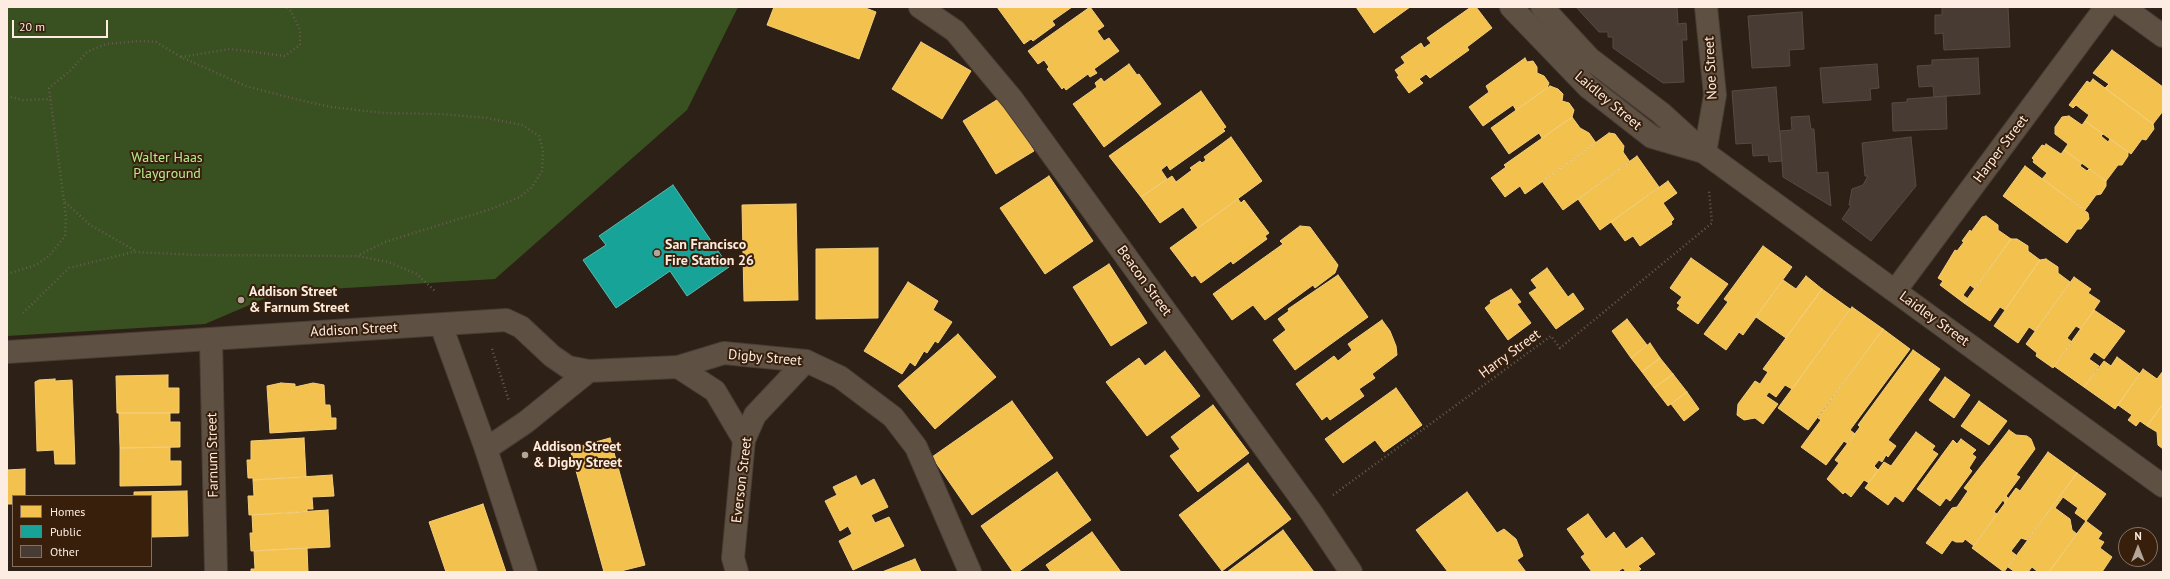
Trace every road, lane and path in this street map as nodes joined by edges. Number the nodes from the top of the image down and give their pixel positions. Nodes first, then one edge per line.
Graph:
1 (286, 7) edge
2 (920, 7) edge
3 (1511, 7) edge
4 (1542, 7) edge
5 (1706, 7) edge
6 (2106, 7) edge
7 (2123, 7) edge
8 (2163, 36) edge
9 (181, 57) junction
10 (7, 96) edge
11 (51, 99) junction
12 (1705, 153) junction
13 (65, 202) junction
14 (138, 252) junction
15 (357, 256) junction
16 (7, 274) edge
17 (435, 291) dead end
18 (1895, 291) junction
19 (22, 313) dead end
20 (441, 325) junction
21 (210, 338) junction
22 (491, 346) dead end
23 (7, 352) edge
24 (806, 361) junction
25 (678, 367) junction
26 (589, 371) junction
27 (512, 405) dead end
28 (744, 440) junction
29 (486, 450) junction
30 (2163, 486) edge
31 (1310, 512) junction
32 (216, 572) edge
33 (526, 572) edge
34 (737, 572) edge
35 (970, 572) edge
36 (1351, 572) edge

1 - 9 path
2 - 31 street, Beacon Street
3 - 12 street, Laidley Street
4 - 12 street, Laidley Street
5 - 12 street, Noe Street
6 - 18 street, Harper Street
7 - 8 street
9 - 11 path
9 - 15 path
10 - 11 path
11 - 13 path
12 - 18 street, Laidley Street
12 - 31 path, Harry Street
13 - 14 path
13 - 16 path
14 - 15 path
14 - 19 path
15 - 17 path
18 - 30 street, Laidley Street
20 - 21 street, Addison Street
20 - 26 street, Digby Street
20 - 29 street
21 - 23 street, Addison Street
21 - 32 street, Farnum Street
22 - 27 path
24 - 25 street, Digby Street
24 - 28 street, Everson Street
24 - 35 street, Digby Street
25 - 26 street, Digby Street
25 - 28 street
26 - 29 street
28 - 34 street, Everson Street
29 - 33 street
31 - 36 street, Beacon Street

